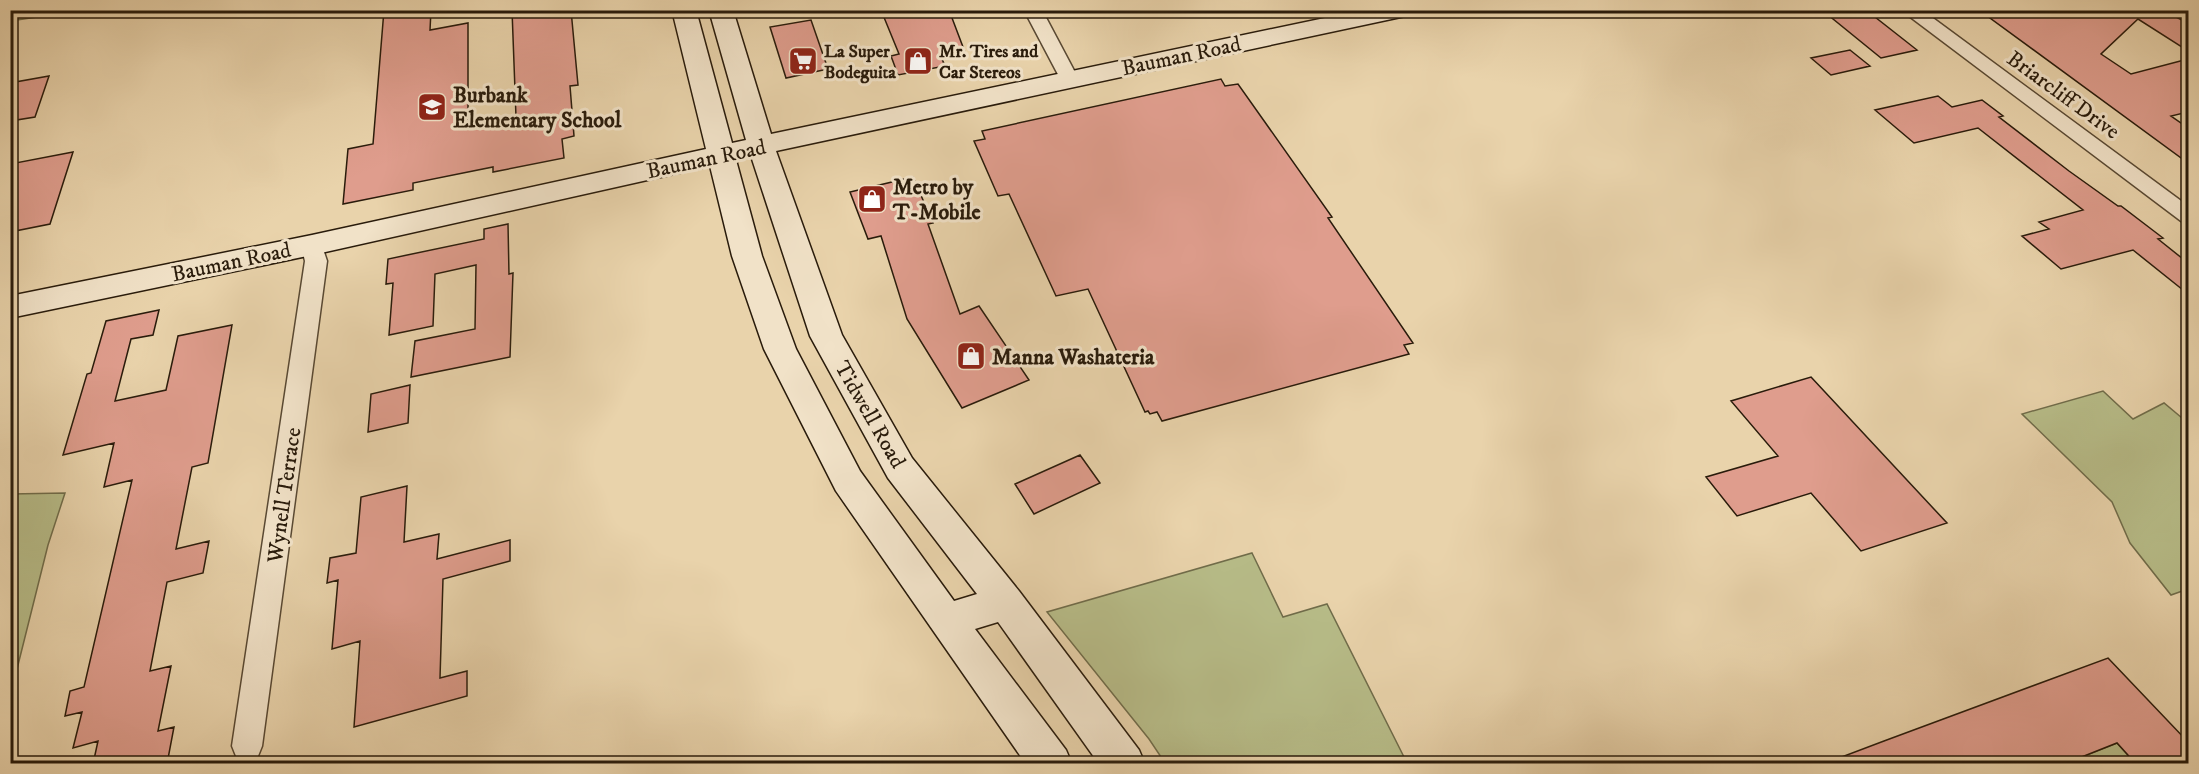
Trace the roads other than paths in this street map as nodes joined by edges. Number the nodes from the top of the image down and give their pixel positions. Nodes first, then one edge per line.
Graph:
1 (684, 10) edge
2 (721, 10) edge
3 (1033, 10) edge
4 (1401, 10) edge
5 (1910, 10) edge
6 (1373, 13) edge
7 (1069, 78) junction
8 (761, 146) junction
9 (721, 154) junction
10 (2188, 216) edge
11 (312, 245) junction
12 (10, 307) edge
13 (826, 336) junction
14 (780, 349) junction
15 (1006, 603) junction
16 (946, 620) junction
17 (247, 746) dead end
18 (1051, 764) edge
19 (1124, 764) edge

1 - 9 main road
2 - 8 main road, Tidwell Road
3 - 7 street
4 - 6 main road, Bauman Road
5 - 10 street, Briarcliff Drive
6 - 7 main road, Bauman Road
7 - 8 main road, Bauman Road
8 - 9 main road, Bauman Road
8 - 13 main road, Tidwell Road
9 - 11 main road, Bauman Road
9 - 14 main road
11 - 12 main road, Bauman Road
11 - 17 street, Wynell Terrace
13 - 14 main road
13 - 15 main road, Tidwell Road
14 - 16 main road
15 - 16 main road
15 - 19 main road, Tidwell Road
16 - 18 main road

